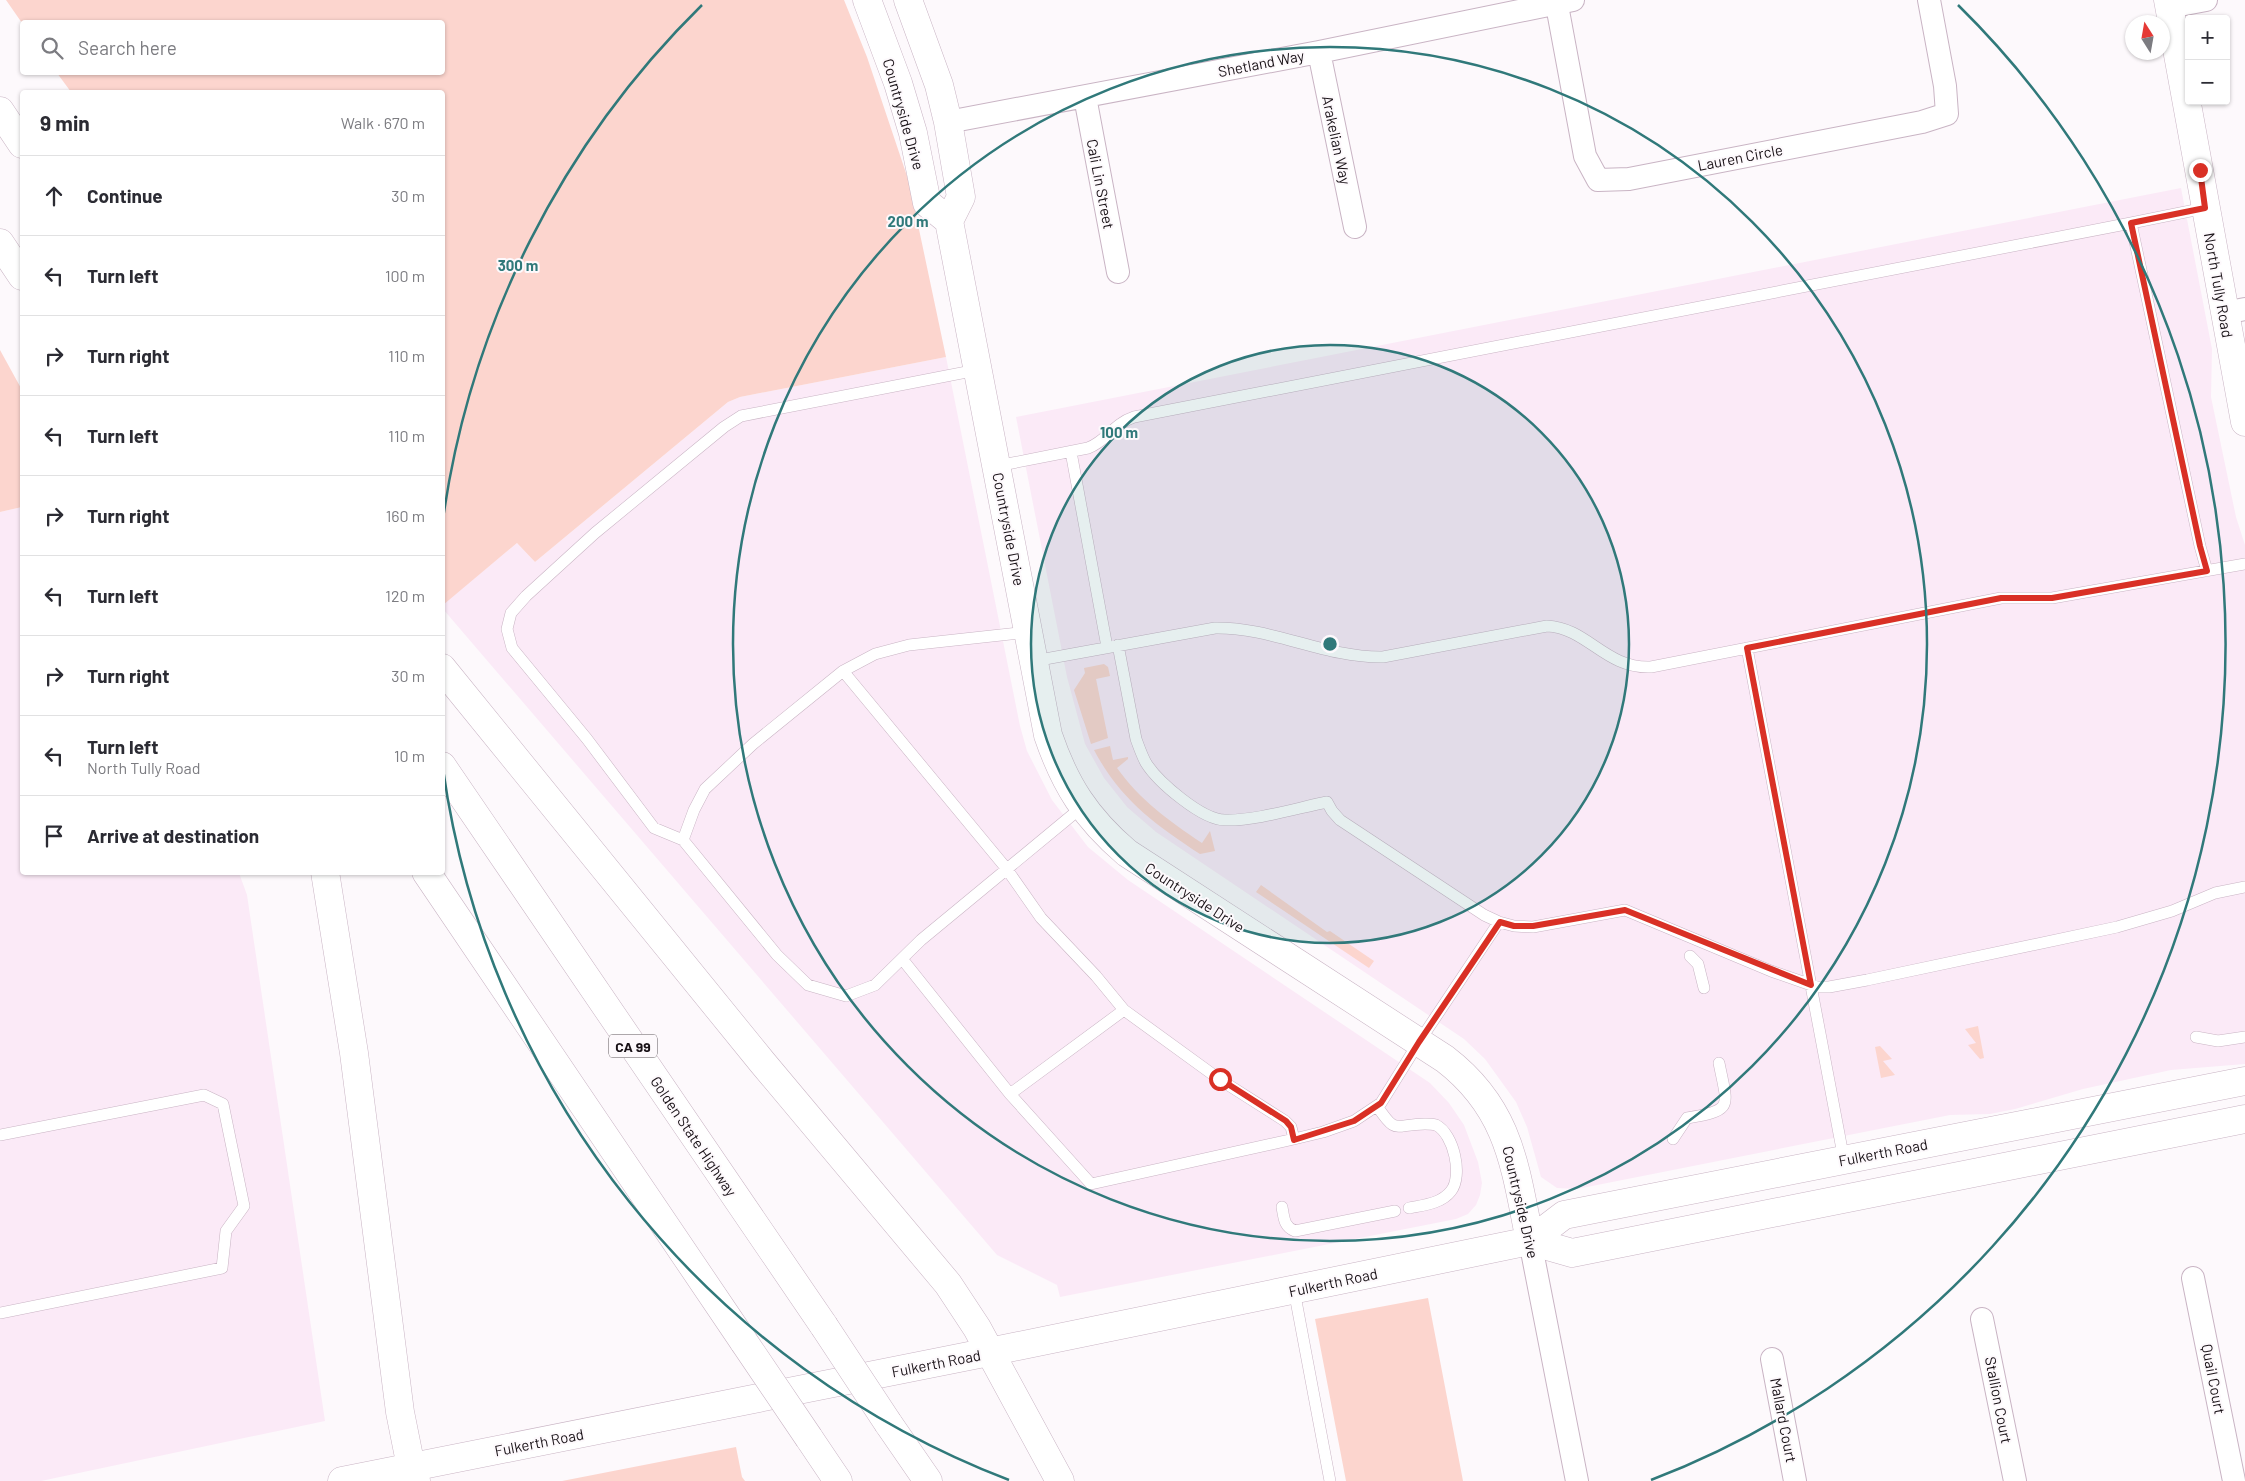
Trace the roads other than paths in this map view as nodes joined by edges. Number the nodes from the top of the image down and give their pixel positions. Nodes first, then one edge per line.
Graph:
1 (867, 0) edge
2 (908, 0) edge
3 (1929, 0) edge
4 (2206, 0) edge
5 (1562, 1) edge
6 (2168, 4) edge
7 (1319, 52) junction
8 (1084, 97) junction
9 (0, 110) edge
10 (948, 122) junction
11 (20, 140) edge
12 (2205, 208) junction
13 (949, 221) junction
14 (2131, 223) junction
15 (1355, 227) dead end
16 (0, 243) edge
17 (1118, 272) dead end
18 (20, 273) edge
19 (2235, 311) edge
20 (978, 370) junction
21 (2245, 422) edge
22 (1071, 452) junction
23 (997, 466) junction
24 (2245, 564) edge
25 (2207, 571) junction
26 (1030, 632) junction
27 (1113, 646) junction
28 (1747, 648) junction
29 (1034, 661) junction
30 (843, 671) junction
31 (445, 672) edge
32 (445, 770) edge
33 (1082, 807) junction
34 (683, 840) junction
35 (1006, 868) junction
36 (325, 875) edge
37 (428, 875) edge
38 (2245, 887) edge
39 (1500, 922) junction
40 (1690, 956) dead end
41 (903, 960) junction
42 (1811, 985) junction
43 (1704, 988) dead end
44 (1124, 1010) junction
45 (2196, 1036) dead end
46 (2245, 1037) edge
47 (1419, 1042) junction
48 (1719, 1063) dead end
49 (2245, 1082) edge
50 (1010, 1094) junction
51 (1377, 1106) junction
52 (2245, 1119) edge
53 (0, 1135) edge
54 (1673, 1139) dead end
55 (1294, 1140) junction
56 (1844, 1160) junction
57 (1282, 1207) dead end
58 (1409, 1208) dead end
59 (1394, 1211) dead end
60 (1530, 1241) junction
61 (2193, 1278) dead end
62 (1294, 1290) junction
63 (0, 1313) edge
64 (1982, 1319) dead end
65 (989, 1352) junction
66 (1772, 1359) dead end
67 (413, 1474) edge
68 (342, 1481) edge
69 (838, 1481) edge
70 (928, 1481) edge
71 (1060, 1481) edge
72 (1330, 1481) edge
73 (1577, 1481) edge
74 (1795, 1481) edge
75 (2015, 1481) edge
76 (2234, 1481) edge

1 - 13 main road, Countryside Drive
2 - 10 main road
3 - 5 street, Lauren Circle
4 - 6 street
5 - 7 street, Shetland Way
6 - 12 main road, North Tully Road
7 - 8 street, Shetland Way
7 - 15 street, Arakelian Way
8 - 10 street, Shetland Way
8 - 17 street, Cali Lin Street
9 - 11 main road
10 - 13 main road
12 - 14 lane
12 - 19 main road, North Tully Road
13 - 20 main road, Countryside Drive
14 - 22 lane
14 - 25 lane
16 - 18 main road
19 - 21 main road, North Tully Road
20 - 23 main road, Countryside Drive
20 - 34 lane
22 - 23 lane
22 - 27 lane
23 - 26 main road, Countryside Drive
24 - 25 lane
25 - 28 lane
26 - 29 main road, Countryside Drive
26 - 30 lane
27 - 28 lane
27 - 29 lane
27 - 39 lane
28 - 42 lane
29 - 33 main road, Countryside Drive
30 - 34 lane
30 - 35 lane
31 - 65 main road
32 - 70 main road, Golden State Highway / CA 99, bridge
33 - 35 lane
33 - 47 main road, Countryside Drive
34 - 41 lane
35 - 41 lane
35 - 44 lane
36 - 67 main road
37 - 69 main road, bridge
38 - 42 lane
39 - 42 lane
39 - 47 lane
40 - 43 lane
41 - 50 lane
42 - 56 lane
44 - 50 lane
44 - 55 lane
45 - 46 lane
47 - 51 lane
47 - 60 main road, Countryside Drive
48 - 54 lane
49 - 56 main road, Fulkerth Road
50 - 55 lane
51 - 55 lane
51 - 58 lane
52 - 60 main road, Fulkerth Road
53 - 63 lane
56 - 60 main road, Fulkerth Road
57 - 59 lane
60 - 62 main road, Fulkerth Road
60 - 73 street, Countryside Drive
61 - 76 street, Quail Court
62 - 65 main road, Fulkerth Road
62 - 72 lane
64 - 75 street, Stallion Court
65 - 67 main road, Fulkerth Road
65 - 71 main road
66 - 74 street, Mallard Court
67 - 68 main road, Fulkerth Road

